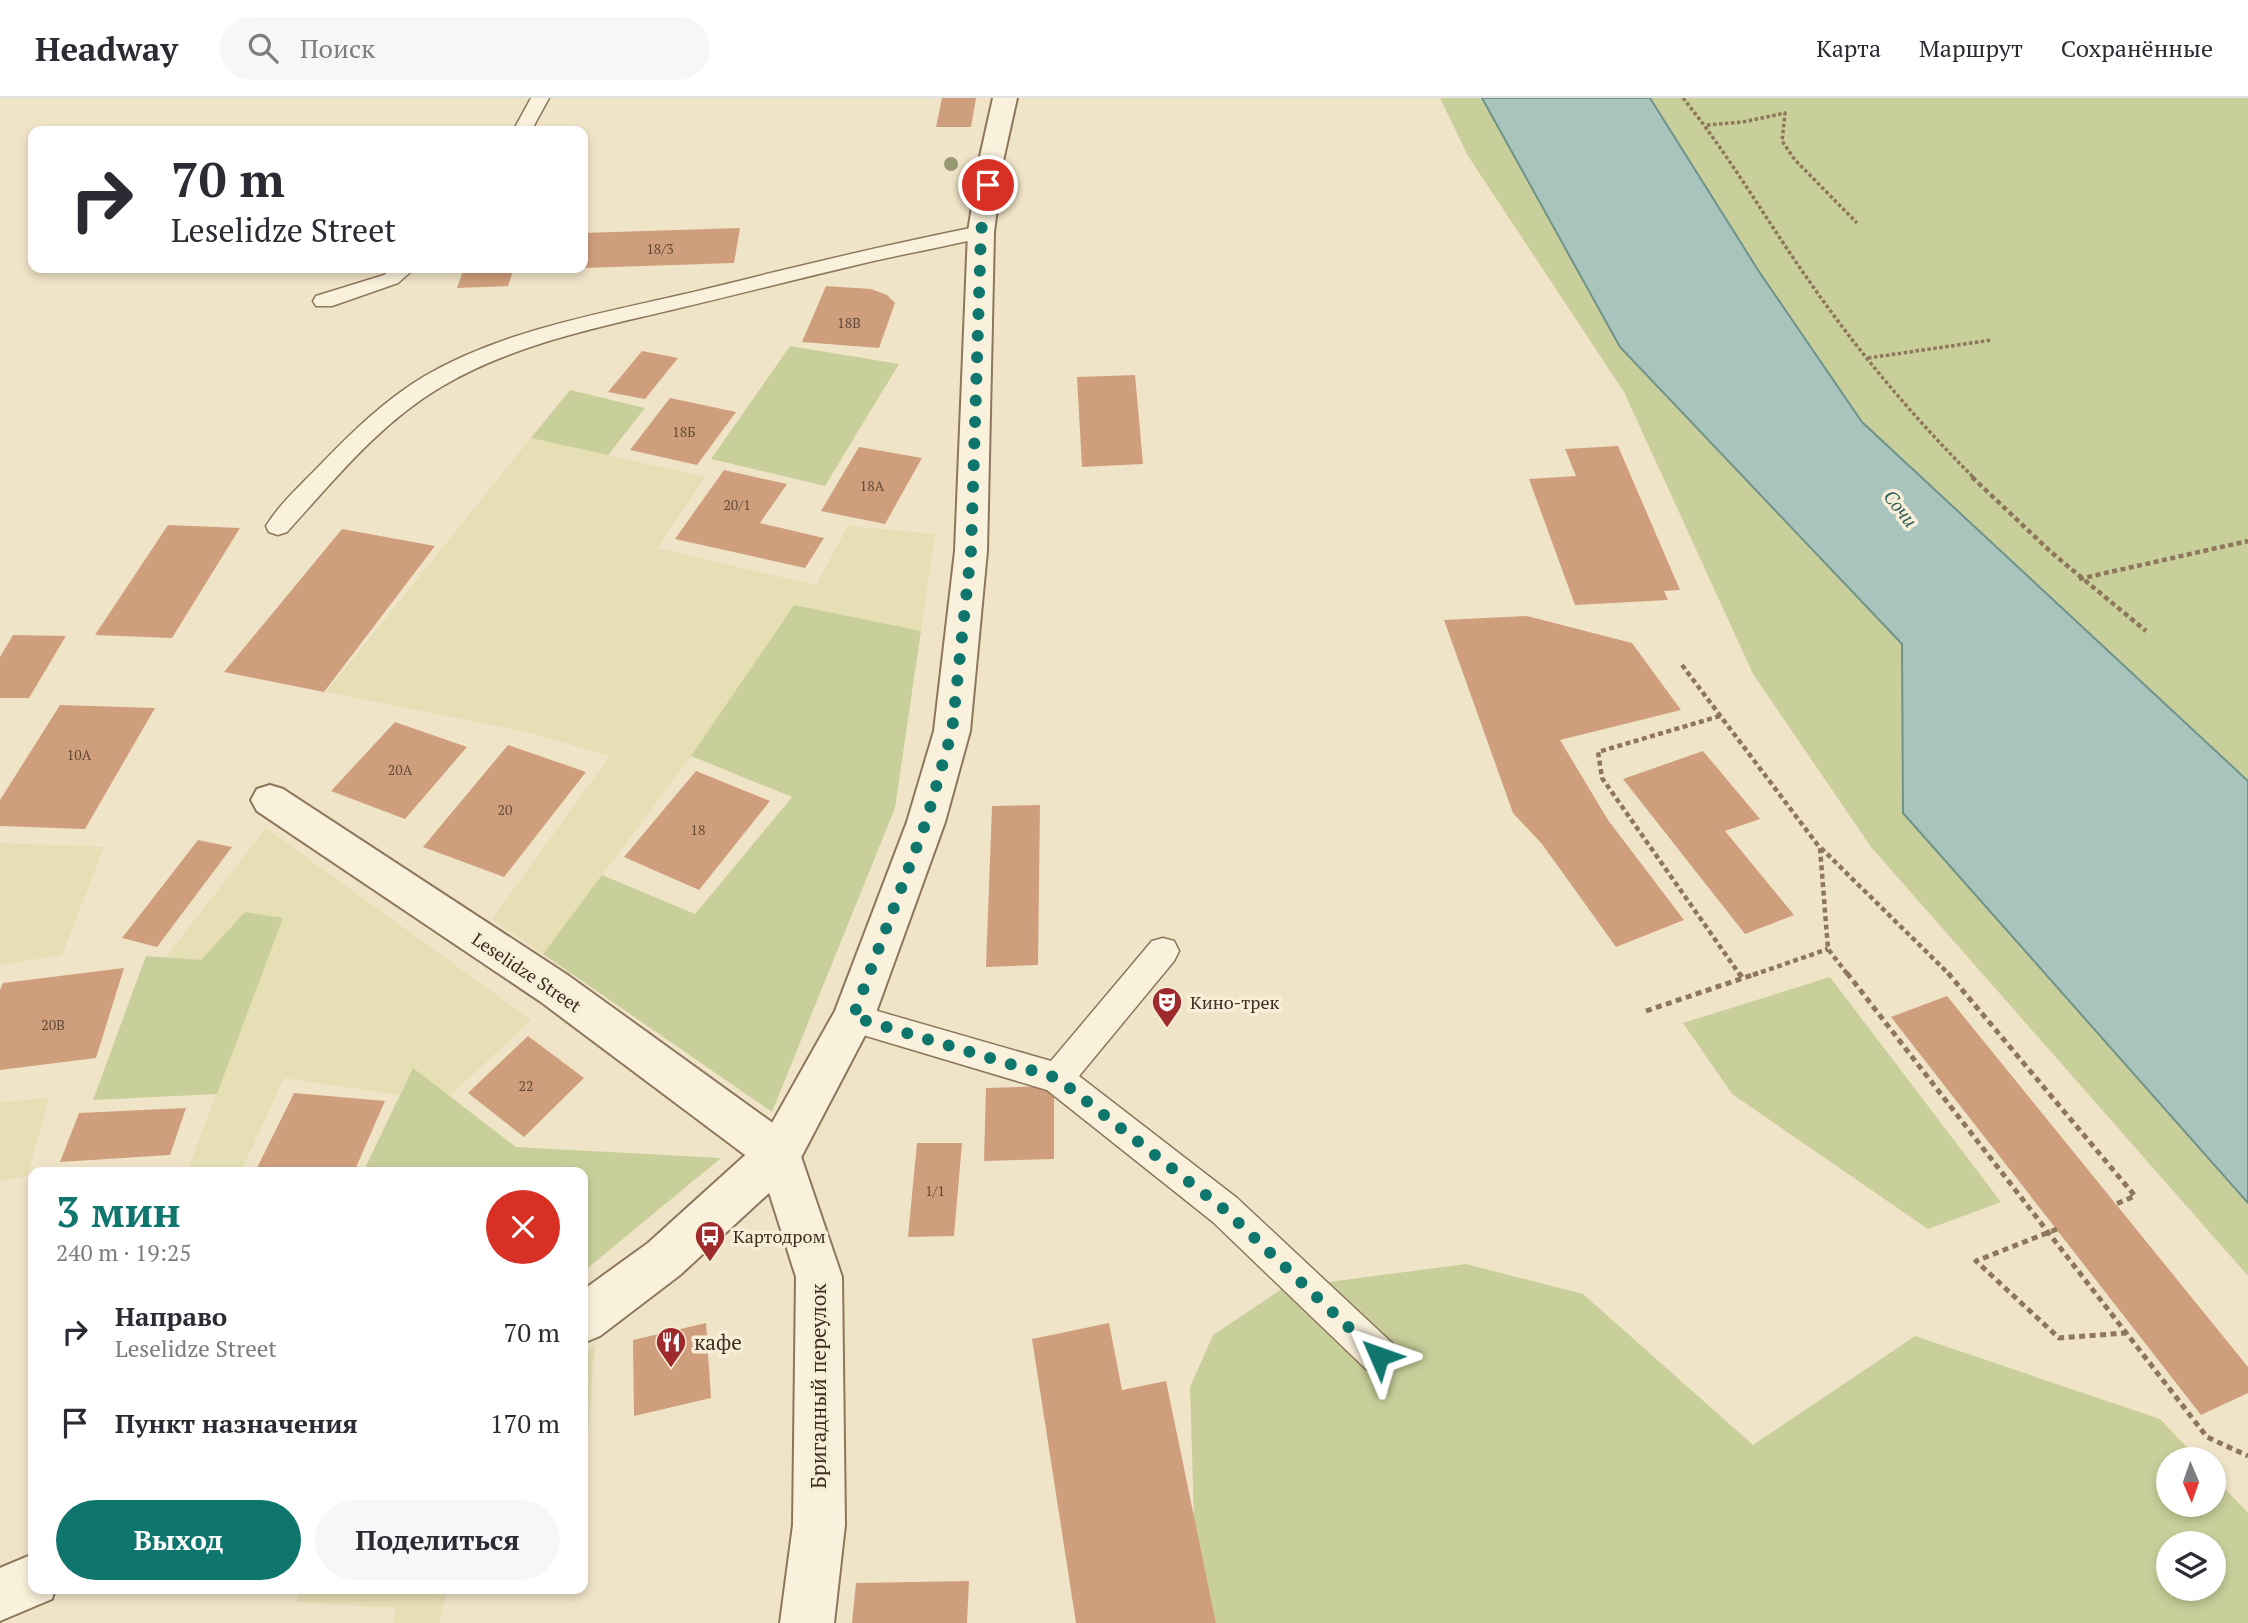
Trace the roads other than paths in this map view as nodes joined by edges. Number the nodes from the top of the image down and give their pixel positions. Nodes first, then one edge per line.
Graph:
1 (540, 98) edge
2 (1005, 98) edge
3 (525, 126) edge
4 (981, 232) junction
5 (399, 273) edge
6 (324, 301) dead end
7 (278, 526) dead end
8 (270, 800) dead end
9 (1163, 951) dead end
10 (853, 1017) junction
11 (1057, 1078) junction
12 (779, 1154) junction
13 (588, 1315) edge
14 (1379, 1356) dead end
15 (28, 1582) edge
16 (0, 1595) edge
17 (807, 1623) edge

1 - 3 lane
2 - 4 street
4 - 7 lane
4 - 10 street
5 - 6 lane
8 - 12 street, Leselidze Street
9 - 11 lane
10 - 11 lane
10 - 12 street
11 - 14 lane
12 - 13 street
12 - 17 street, Бригадный переулок
15 - 16 street

